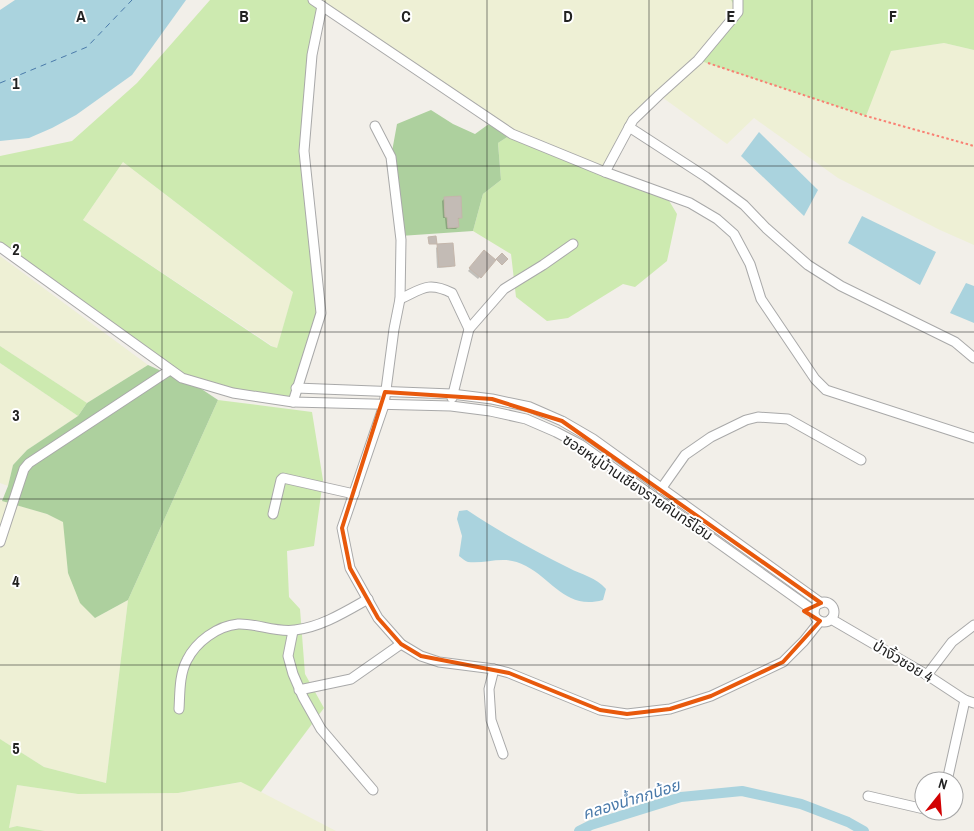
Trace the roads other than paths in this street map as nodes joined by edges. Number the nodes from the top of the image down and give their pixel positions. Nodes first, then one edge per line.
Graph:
1 (313, 0) edge
2 (738, 0) edge
3 (322, 6) junction
4 (375, 126) dead end
5 (629, 127) junction
6 (605, 172) junction
7 (573, 244) dead end
8 (0, 247) edge
9 (400, 299) junction
10 (469, 328) junction
11 (974, 358) edge
12 (170, 370) junction
13 (296, 388) junction
14 (385, 392) junction
15 (452, 394) junction
16 (293, 402) junction
17 (384, 405) junction
18 (451, 406) junction
19 (530, 407) junction
20 (526, 419) junction
21 (974, 438) edge
22 (593, 439) junction
23 (586, 450) junction
24 (861, 460) dead end
25 (661, 489) junction
26 (354, 494) junction
27 (273, 514) dead end
28 (0, 542) edge
29 (739, 546) junction
30 (732, 553) junction
31 (368, 599) junction
32 (820, 603) junction
33 (814, 611) junction
34 (831, 619) junction
35 (820, 621) junction
36 (974, 625) edge
37 (293, 631) junction
38 (400, 644) junction
39 (494, 669) junction
40 (927, 675) junction
41 (299, 690) junction
42 (970, 702) edge
43 (179, 709) dead end
44 (503, 754) dead end
45 (950, 771) edge
46 (374, 790) dead end
47 (868, 796) dead end
48 (914, 807) edge

1 - 3 street
2 - 5 street
3 - 6 street
3 - 13 street
4 - 9 street
5 - 6 street
5 - 11 street
6 - 21 street
7 - 10 street
8 - 12 street, ซอยหมู่บ้านเชียงรายคันทรีโฮม
9 - 10 street
9 - 14 street
10 - 15 street
12 - 16 street, ซอยหมู่บ้านเชียงรายคันทรีโฮม
12 - 28 street
13 - 14 street
13 - 16 street
14 - 15 street
14 - 17 street
15 - 18 street
15 - 19 street
16 - 17 street, ซอยหมู่บ้านเชียงรายคันทรีโฮม
17 - 18 street, ซอยหมู่บ้านเชียงรายคันทรีโฮม
17 - 26 street
18 - 20 street, ซอยหมู่บ้านเชียงรายคันทรีโฮม
19 - 20 street
19 - 22 street
20 - 23 street, ซอยหมู่บ้านเชียงรายคันทรีโฮม
22 - 23 street
22 - 25 street
23 - 30 street, ซอยหมู่บ้านเชียงรายคันทรีโฮม
24 - 25 street
25 - 29 street
26 - 27 street
26 - 31 street
29 - 30 street
29 - 32 street
30 - 33 street, ซอยหมู่บ้านเชียงรายคันทรีโฮม
31 - 37 street
31 - 38 street
32 - 33 street
32 - 34 street
33 - 35 street
34 - 35 street
34 - 40 street, ป่างิ้วซอย 4
35 - 39 street
36 - 40 street
37 - 41 street
37 - 43 street
38 - 39 street
38 - 41 street
39 - 44 street
40 - 42 street, ป่างิ้วซอย 4
41 - 46 street
42 - 45 street
47 - 48 street

